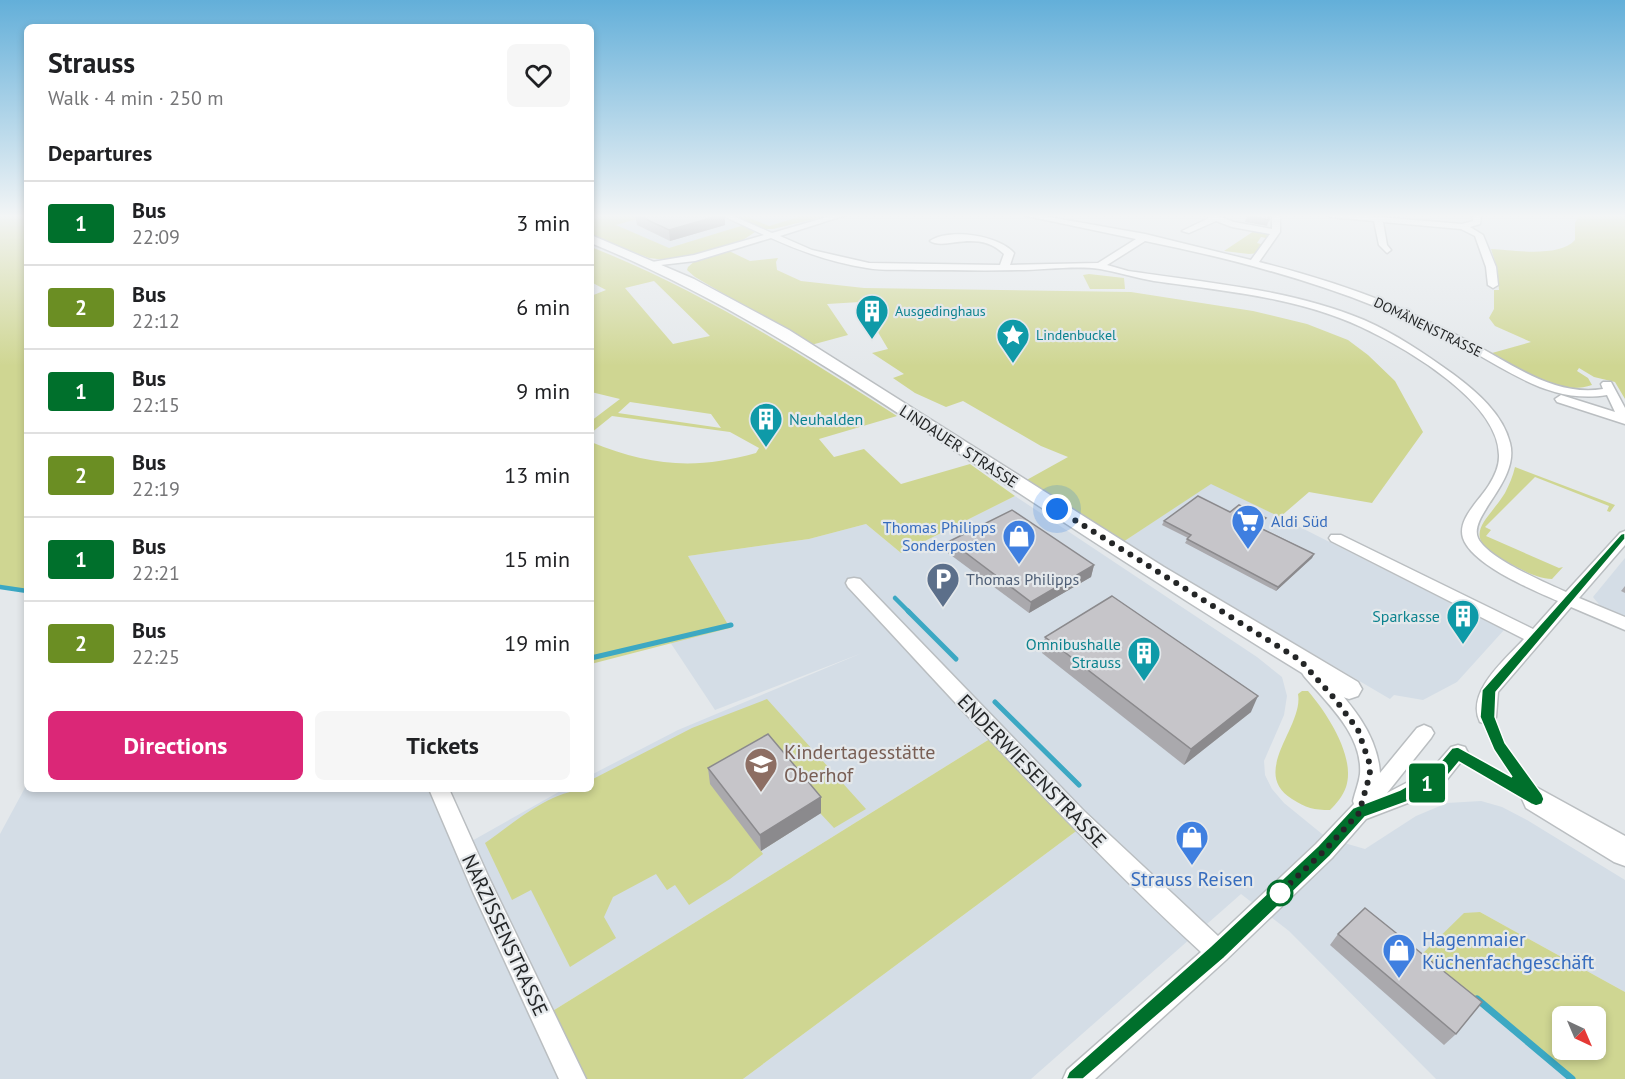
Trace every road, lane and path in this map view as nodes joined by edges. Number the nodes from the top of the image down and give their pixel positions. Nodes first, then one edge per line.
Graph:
1 (658, 265) edge
2 (680, 265) edge
3 (865, 265) edge
4 (1269, 265) edge
5 (1490, 265) edge
6 (1100, 266) joint
7 (1004, 268) joint
8 (686, 279) junction
9 (1493, 285) dead end
10 (1543, 387) junction
11 (1566, 393) junction
12 (1624, 419) edge
13 (1625, 536) edge
14 (1336, 538) dead end
15 (854, 583) dead end
16 (1570, 599) junction
17 (1625, 624) edge
18 (1536, 637) junction
19 (1300, 660) junction
20 (1349, 689) dead end
21 (1487, 717) dead end
22 (1424, 733) dead end
23 (1458, 753) dead end
24 (441, 792) edge
25 (1536, 799) dead end
26 (1359, 813) junction
27 (1625, 852) edge
28 (1218, 952) junction
29 (573, 1079) edge
30 (1076, 1079) edge

1 - 8 main road, LINDAUER STRASSE
2 - 8 street
3 - 7 street
4 - 10 street, DOMÄNENSTRASSE
5 - 9 street
6 - 7 street
6 - 16 street
8 - 19 main road, LINDAUER STRASSE
10 - 11 street, DOMÄNENSTRASSE
10 - 12 street, DOMÄNENSTRASSE
11 - 12 street, DOMÄNENSTRASSE
11 - 12 street, DOMÄNENSTRASSE
13 - 16 street
14 - 18 street
15 - 28 street, ENDERWIESENSTRASSE
16 - 17 street
16 - 18 street
18 - 21 street
19 - 20 main road, LINDAUER STRASSE
19 - 26 street
22 - 26 street
23 - 26 street
24 - 29 street, NARZISSENSTRASSE
25 - 27 main road
26 - 28 street
28 - 30 street

